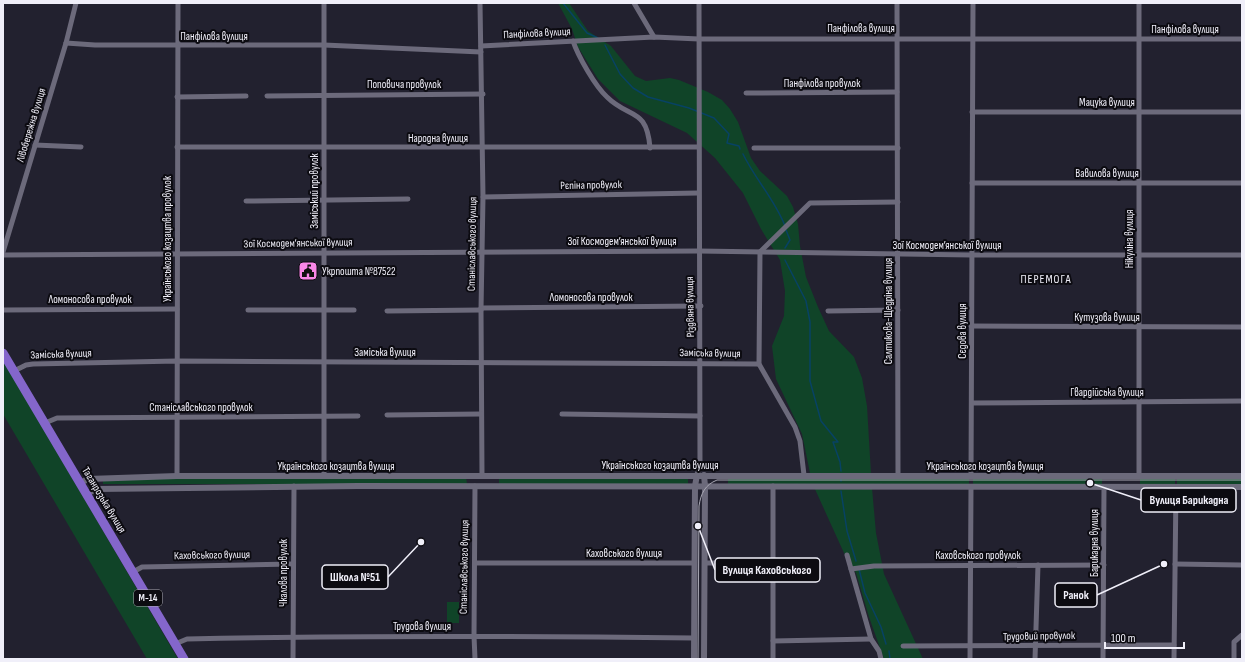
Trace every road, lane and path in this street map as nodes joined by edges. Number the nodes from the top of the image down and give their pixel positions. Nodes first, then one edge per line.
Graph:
1 (76, 3) edge
2 (178, 3) edge
3 (324, 3) edge
4 (480, 3) edge
5 (634, 3) edge
6 (699, 3) edge
7 (898, 3) edge
8 (973, 3) edge
9 (1139, 3) edge
10 (654, 37) junction
11 (897, 38) junction
12 (972, 38) junction
13 (1139, 38) junction
14 (699, 39) junction
15 (1242, 39) edge
16 (574, 41) junction
17 (66, 43) junction
18 (324, 45) junction
19 (178, 46) junction
20 (481, 46) junction
21 (481, 52) junction
22 (897, 92) junction
23 (746, 93) dead end
24 (324, 94) junction
25 (483, 94) junction
26 (246, 96) dead end
27 (267, 96) dead end
28 (178, 97) junction
29 (972, 112) junction
30 (1139, 112) junction
31 (1242, 112) edge
32 (35, 145) junction
33 (81, 146) dead end
34 (177, 147) junction
35 (698, 147) junction
36 (324, 148) junction
37 (483, 148) junction
38 (650, 148) junction
39 (754, 148) dead end
40 (898, 148) junction
41 (972, 183) junction
42 (1139, 183) junction
43 (1242, 183) edge
44 (698, 193) junction
45 (484, 197) junction
46 (408, 199) dead end
47 (324, 200) junction
48 (246, 201) dead end
49 (898, 202) junction
50 (700, 251) junction
51 (3, 252) edge
52 (324, 252) junction
53 (482, 252) junction
54 (760, 252) junction
55 (177, 254) junction
56 (3, 255) edge
57 (898, 255) junction
58 (1139, 255) junction
59 (1242, 255) edge
60 (972, 256) junction
61 (701, 306) junction
62 (177, 309) junction
63 (481, 309) junction
64 (3, 310) edge
65 (248, 310) dead end
66 (324, 310) junction
67 (354, 310) dead end
68 (898, 310) junction
69 (388, 311) dead end
70 (828, 311) dead end
71 (971, 326) junction
72 (1139, 327) junction
73 (1242, 327) edge
74 (3, 353) edge
75 (177, 361) junction
76 (324, 362) junction
77 (481, 362) junction
78 (701, 363) junction
79 (759, 364) junction
80 (14, 371) junction
81 (1242, 402) edge
82 (972, 403) junction
83 (1138, 403) junction
84 (482, 414) junction
85 (562, 414) dead end
86 (387, 415) dead end
87 (324, 416) junction
88 (358, 416) dead end
89 (700, 416) junction
90 (177, 417) junction
91 (46, 424) junction
92 (700, 466) junction
93 (475, 475) junction
94 (482, 475) junction
95 (697, 475) junction
96 (704, 475) junction
97 (804, 475) junction
98 (177, 476) junction
99 (324, 476) junction
100 (898, 476) junction
101 (971, 476) junction
102 (1104, 476) junction
103 (1139, 476) junction
104 (1176, 476) junction
105 (1242, 476) edge
106 (80, 483) junction
107 (294, 486) junction
108 (475, 486) junction
109 (482, 486) junction
110 (695, 486) junction
111 (705, 486) junction
112 (773, 486) junction
113 (971, 486) junction
114 (1104, 487) junction
115 (1176, 487) junction
116 (1242, 487) edge
117 (87, 494) junction
118 (848, 555) dead end
119 (475, 563) junction
120 (694, 563) junction
121 (705, 563) junction
122 (773, 563) junction
123 (292, 564) junction
124 (1175, 564) junction
125 (971, 565) junction
126 (1038, 565) junction
127 (1104, 565) junction
128 (1242, 565) edge
129 (851, 569) junction
130 (133, 572) junction
131 (1242, 635) edge
132 (474, 636) junction
133 (293, 637) junction
134 (694, 638) junction
135 (871, 639) junction
136 (773, 641) junction
137 (175, 644) junction
138 (1103, 645) junction
139 (1174, 645) junction
140 (904, 646) dead end
141 (970, 646) junction
142 (1035, 646) junction
143 (184, 659) edge
144 (293, 659) edge
145 (475, 659) edge
146 (694, 659) edge
147 (704, 659) edge
148 (773, 659) edge
149 (881, 659) edge
150 (970, 659) edge
151 (1035, 659) edge
152 (1103, 659) edge
153 (1174, 659) edge
154 (1234, 659) edge

1 - 17 street, Лівобережна вулиця
2 - 19 street, Українського козацтва провулок
3 - 18 street, Заміський провулок
4 - 20 street, Станіславського вулиця
5 - 10 street
6 - 14 street, Різдвяна вулиця
7 - 11 street, Салтикова-Щедріна вулиця
8 - 12 street, Сєдова вулиця
9 - 13 street, Нікуліна вулиця
10 - 14 street, Панфілова вулиця
10 - 16 street, Панфілова вулиця
11 - 12 street, Панфілова вулиця
11 - 14 street, Панфілова вулиця
11 - 22 street, Салтикова-Щедріна вулиця
12 - 13 street, Панфілова вулиця
12 - 29 street, Сєдова вулиця
13 - 15 street, Панфілова вулиця
13 - 30 street, Нікуліна вулиця
14 - 35 street, Різдвяна вулиця
16 - 20 street, Панфілова вулиця
16 - 38 street
17 - 19 street, Панфілова вулиця
17 - 32 street, Лівобережна вулиця
18 - 19 street, Панфілова вулиця
18 - 21 street, Панфілова вулиця
18 - 24 street, Заміський провулок
19 - 28 street, Українського козацтва провулок
20 - 21 street, Станіславського вулиця
21 - 25 street, Станіславського вулиця
22 - 23 street, Панфілова провулок
22 - 40 street, Салтикова-Щедріна вулиця
24 - 25 street, Поповича провулок
24 - 27 street, Поповича провулок
24 - 36 street, Заміський провулок
25 - 37 street, Станіславського вулиця
26 - 28 street
28 - 34 street, Українського козацтва провулок
29 - 30 street, Мацука вулиця
29 - 41 street, Сєдова вулиця
30 - 31 street, Мацука вулиця
30 - 42 street, Нікуліна вулиця
32 - 33 street
32 - 51 street, Лівобережна вулиця
34 - 36 street, Народна вулиця
34 - 55 street, Українського козацтва провулок
35 - 38 street, Народна вулиця
35 - 44 street, Різдвяна вулиця
36 - 37 street, Народна вулиця
36 - 47 street, Заміський провулок
37 - 38 street, Народна вулиця
37 - 45 street, Станіславського вулиця
39 - 40 street
40 - 49 street, Салтикова-Щедріна вулиця
41 - 42 street, Вавилова вулиця
41 - 60 street, Сєдова вулиця
42 - 43 street, Вавилова вулиця
42 - 58 street, Нікуліна вулиця
44 - 45 street, Рєпіна провулок
44 - 50 street, Різдвяна вулиця
45 - 53 street, Станіславського вулиця
46 - 47 street
47 - 48 street
47 - 52 street, Заміський провулок
49 - 54 street
49 - 57 street, Салтикова-Щедріна вулиця
50 - 53 street, Зої Космодем’янської вулиця
50 - 54 street, Зої Космодем’янської вулиця
50 - 61 street, Різдвяна вулиця
52 - 53 street, Зої Космодем’янської вулиця
52 - 55 street, Зої Космодем’янської вулиця
52 - 66 street, Заміський провулок
53 - 63 street, Станіславського вулиця
54 - 57 street, Зої Космодем’янської вулиця
54 - 79 street
55 - 56 street, Зої Космодем’янської вулиця
55 - 62 street, Українського козацтва провулок
57 - 60 street, Зої Космодем’янської вулиця
57 - 68 street, Салтикова-Щедріна вулиця
58 - 59 street, Зої Космодем’янської вулиця
58 - 60 street, Зої Космодем’янської вулиця
58 - 72 street, Нікуліна вулиця
60 - 71 street, Сєдова вулиця
61 - 63 street, Ломоносова провулок
61 - 78 street, Різдвяна вулиця
62 - 64 street, Ломоносова провулок
62 - 75 street, Українського козацтва провулок
63 - 69 street, Ломоносова провулок
63 - 77 street, Станіславського вулиця
65 - 66 street
66 - 67 street
66 - 76 street, Заміський провулок
68 - 70 street
68 - 100 street, Салтикова-Щедріна вулиця
71 - 72 street, Кутузова вулиця
71 - 82 street, Сєдова вулиця
72 - 73 street, Кутузова вулиця
72 - 83 street, Нікуліна вулиця
74 - 80 highway, Таганрозька вулиця / М-14
75 - 76 street, Заміська вулиця
75 - 80 street, Заміська вулиця
75 - 90 street, Українського козацтва провулок
76 - 77 street, Заміська вулиця
76 - 87 street, Заміський провулок
77 - 78 street, Заміська вулиця
77 - 84 street, Станіславського вулиця
78 - 79 street, Заміська вулиця
78 - 89 street, Різдвяна вулиця
79 - 97 street
80 - 91 highway, Таганрозька вулиця / М-14
81 - 83 street, Гвардійська вулиця
82 - 83 street, Гвардійська вулиця
82 - 101 street, Сєдова вулиця
83 - 103 street, Нікуліна вулиця
84 - 86 street
84 - 94 street, Станіславського вулиця
85 - 89 street
87 - 88 street, Станіславського провулок
87 - 90 street, Станіславського провулок
87 - 99 street, Заміський провулок
89 - 92 street, Різдвяна вулиця
90 - 91 street, Станіславського провулок
90 - 98 street, Українського козацтва провулок
91 - 106 highway, Таганрозька вулиця / М-14
92 - 95 street, Різдвяна вулиця
92 - 96 street, Різдвяна вулиця
93 - 94 street, Українського козацтва вулиця
93 - 99 street, Українського козацтва вулиця
93 - 108 street, Станіславського вулиця
94 - 95 street, Українського козацтва вулиця
94 - 109 street, Станіславського вулиця
95 - 96 street, Українського козацтва вулиця
95 - 110 street, Різдвяна вулиця
96 - 97 street, Українського козацтва вулиця
96 - 111 street, Різдвяна вулиця
97 - 100 street, Українського козацтва вулиця
98 - 99 street, Українського козацтва вулиця
98 - 106 street, Українського козацтва вулиця
100 - 101 street, Українського козацтва вулиця
101 - 102 street, Українського козацтва вулиця
101 - 113 street, Сєдова вулиця
102 - 103 street, Українського козацтва вулиця
102 - 114 street, Барикадна вулиця
103 - 104 street, Українського козацтва вулиця
104 - 105 street, Українського козацтва вулиця
104 - 115 street
106 - 117 highway, Таганрозька вулиця / М-14
107 - 108 street, Українського козацтва вулиця
107 - 117 street, Українського козацтва вулиця
107 - 123 street, Чкалова провулок
108 - 109 street, Українського козацтва вулиця
108 - 119 street, Станіславського вулиця
109 - 110 street, Українського козацтва вулиця
110 - 111 street, Українського козацтва вулиця
110 - 120 street, Різдвяна вулиця
111 - 112 street, Українського козацтва вулиця
111 - 121 street, Різдвяна вулиця
112 - 113 street, Українського козацтва вулиця
112 - 122 street
113 - 114 street, Українського козацтва вулиця
113 - 125 street, Сєдова вулиця
114 - 115 street, Українського козацтва вулиця
114 - 127 street, Барикадна вулиця
115 - 116 street, Українського козацтва вулиця
115 - 124 street
117 - 130 highway, Таганрозька вулиця / М-14
118 - 129 street
119 - 120 street, Каховського вулиця
119 - 132 street, Станіславського вулиця
120 - 121 street, Каховського вулиця
120 - 134 street, Різдвяна вулиця
121 - 122 street, Каховського вулиця
121 - 147 street, Різдвяна вулиця
122 - 136 street
123 - 130 street, Каховського вулиця
123 - 133 street, Чкалова провулок
124 - 128 street
124 - 139 street
125 - 126 street, Каховського провулок
125 - 129 street, Каховського провулок
125 - 141 street, Сєдова вулиця
126 - 127 street, Каховського провулок
126 - 142 street
127 - 138 street, Барикадна вулиця
129 - 135 street
130 - 137 highway, Таганрозька вулиця / М-14
131 - 154 street
132 - 133 street, Трудова вулиця
132 - 134 street, Трудова вулиця
132 - 145 street, Станіславського вулиця
133 - 137 street, Трудова вулиця
133 - 144 street, Чкалова провулок
134 - 146 street, Різдвяна вулиця
135 - 136 street
135 - 149 street
136 - 148 street
137 - 143 highway, Таганрозька вулиця / М-14
138 - 139 street, Трудовий провулок
138 - 142 street, Трудовий провулок
138 - 152 street, Барикадна вулиця
139 - 153 street
140 - 141 street, Трудовий провулок
141 - 142 street, Трудовий провулок
141 - 150 street, Сєдова вулиця
142 - 151 street

